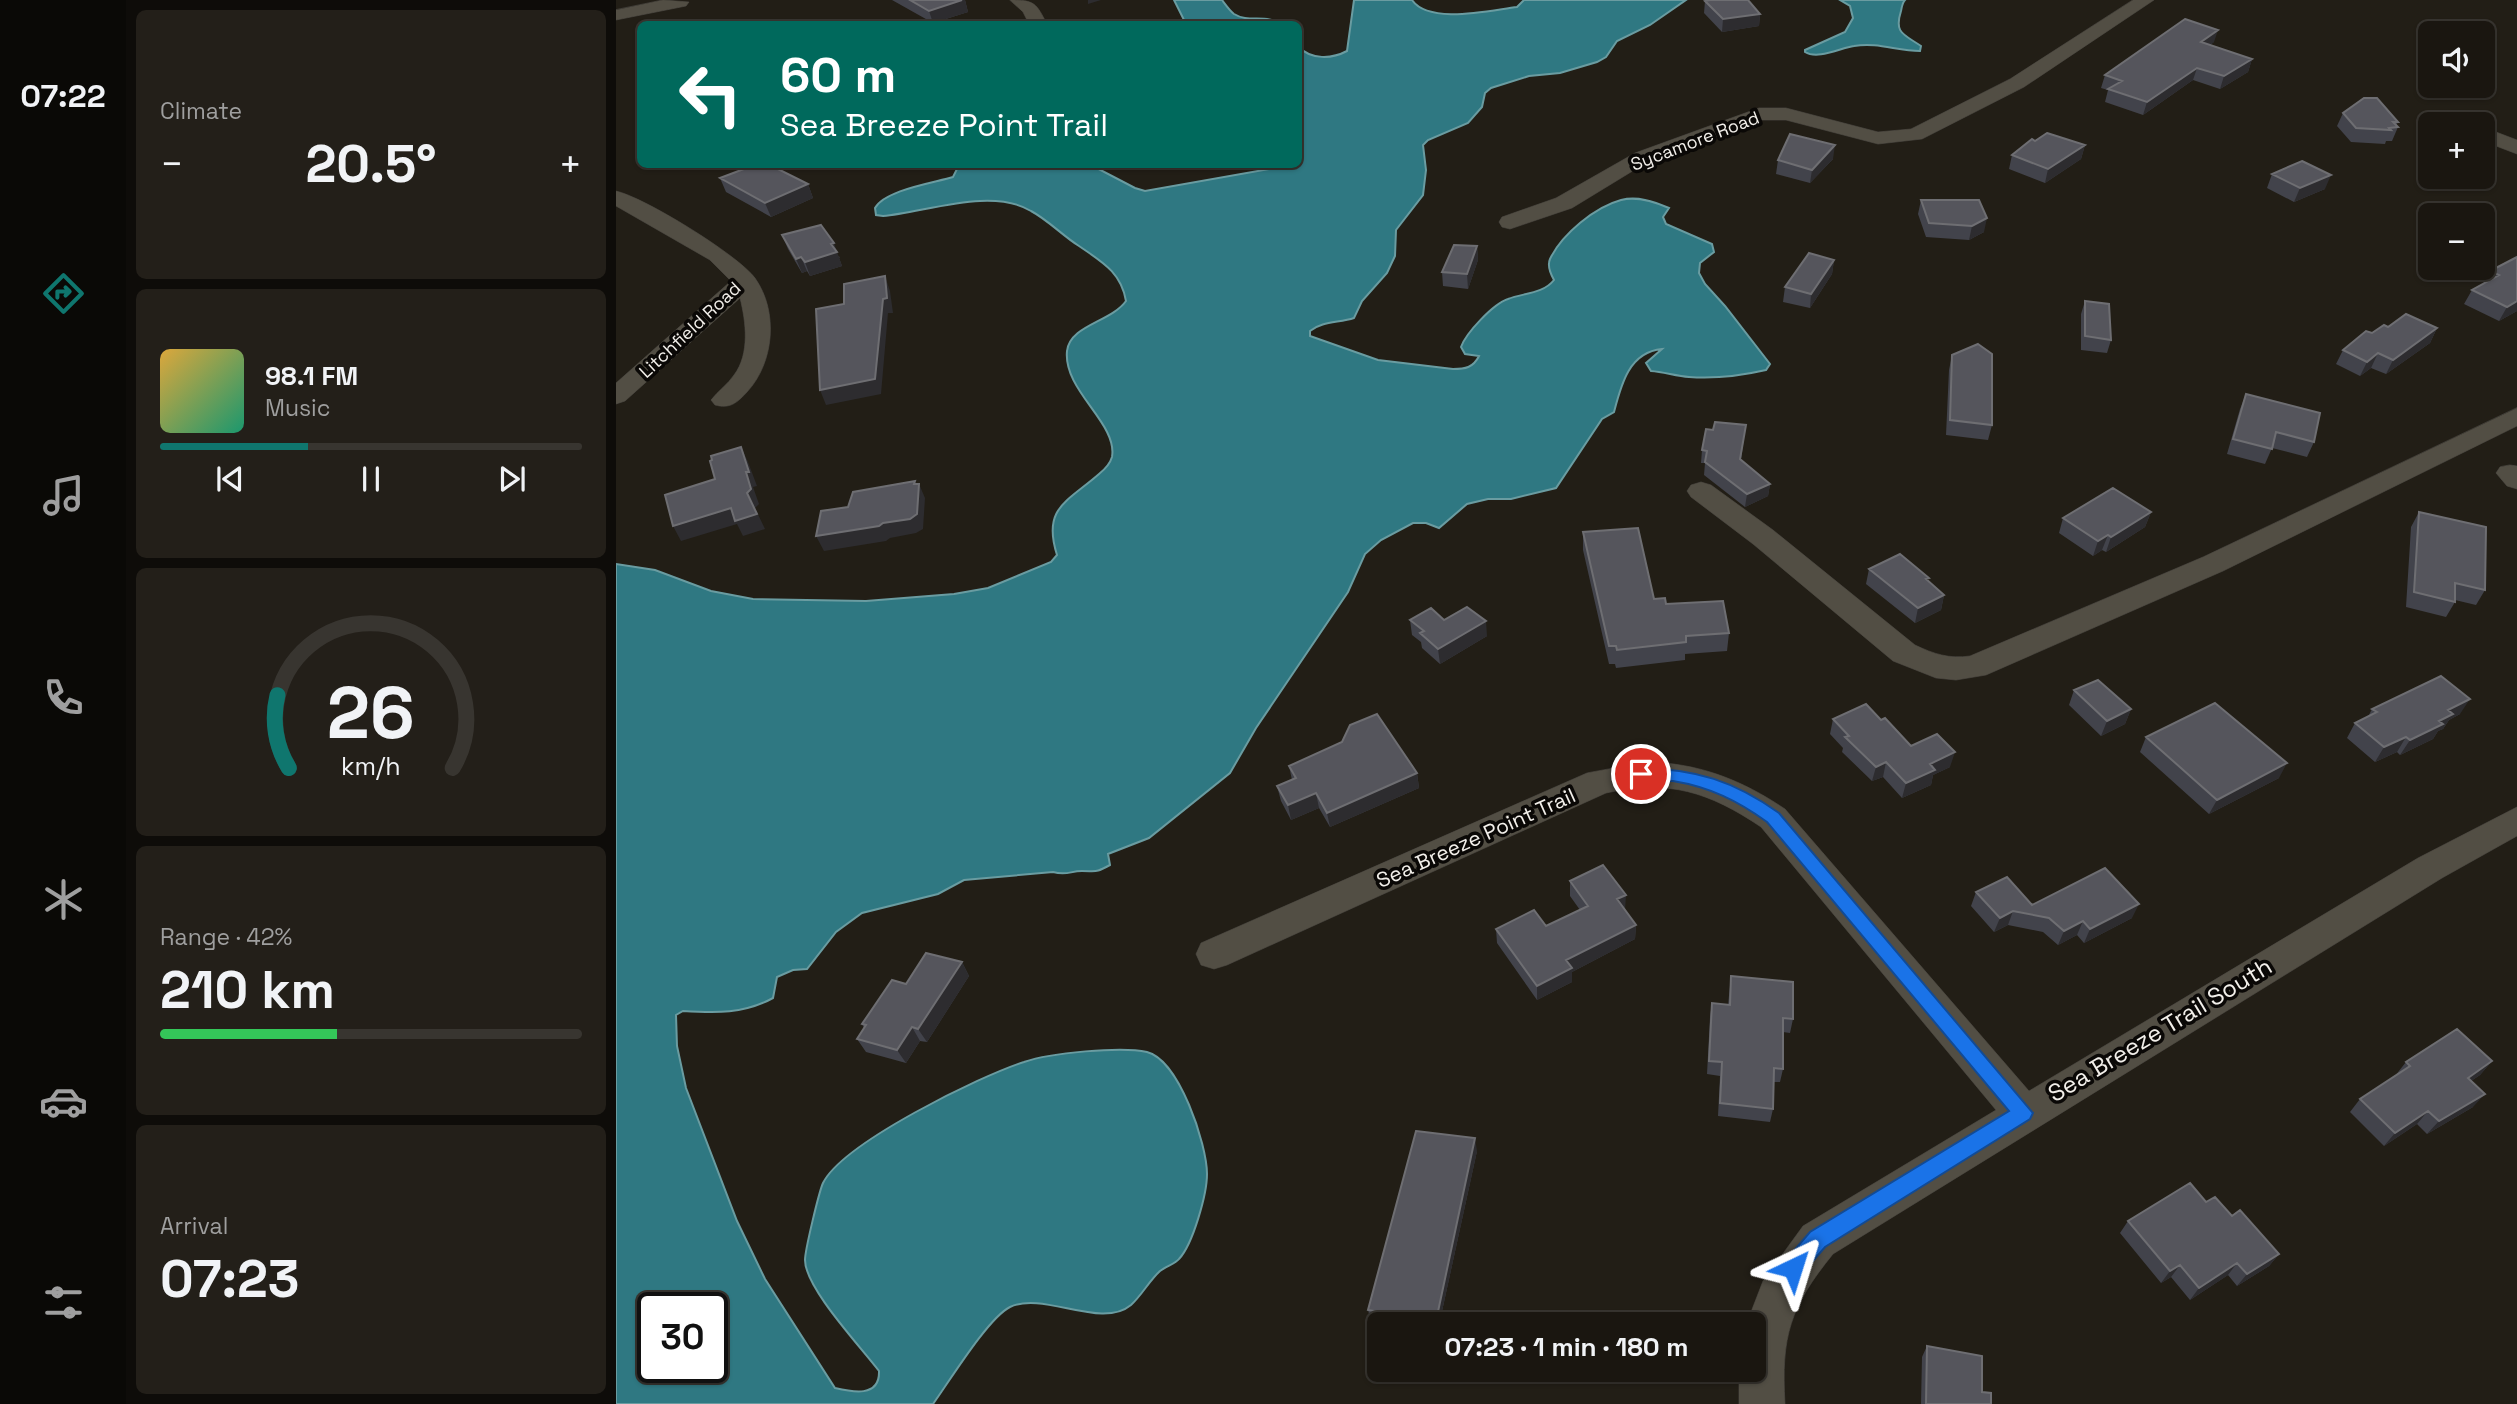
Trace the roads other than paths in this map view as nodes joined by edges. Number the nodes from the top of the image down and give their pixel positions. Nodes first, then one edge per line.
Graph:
1 (1018, 0) edge
2 (2145, 0) edge
3 (680, 2) dead end
4 (616, 15) edge
5 (1037, 21) edge
6 (2495, 138) edge
7 (2517, 148) edge
8 (616, 197) edge
9 (1510, 222) dead end
10 (745, 281) junction
11 (616, 396) edge
12 (724, 400) dead end
13 (2517, 416) edge
14 (1701, 491) dead end
15 (2517, 820) edge
16 (1214, 954) dead end
17 (2023, 1113) junction
18 (1762, 1404) edge

1 - 5 street
2 - 9 street, Sycamore Road
3 - 4 street
6 - 7 street
8 - 10 street, Litchfield Road
10 - 11 street, Litchfield Road
10 - 12 street
13 - 14 street
15 - 17 street, Sea Breeze Trail South
16 - 17 street, Sea Breeze Point Trail
17 - 18 street, Sea Breeze Trail South

